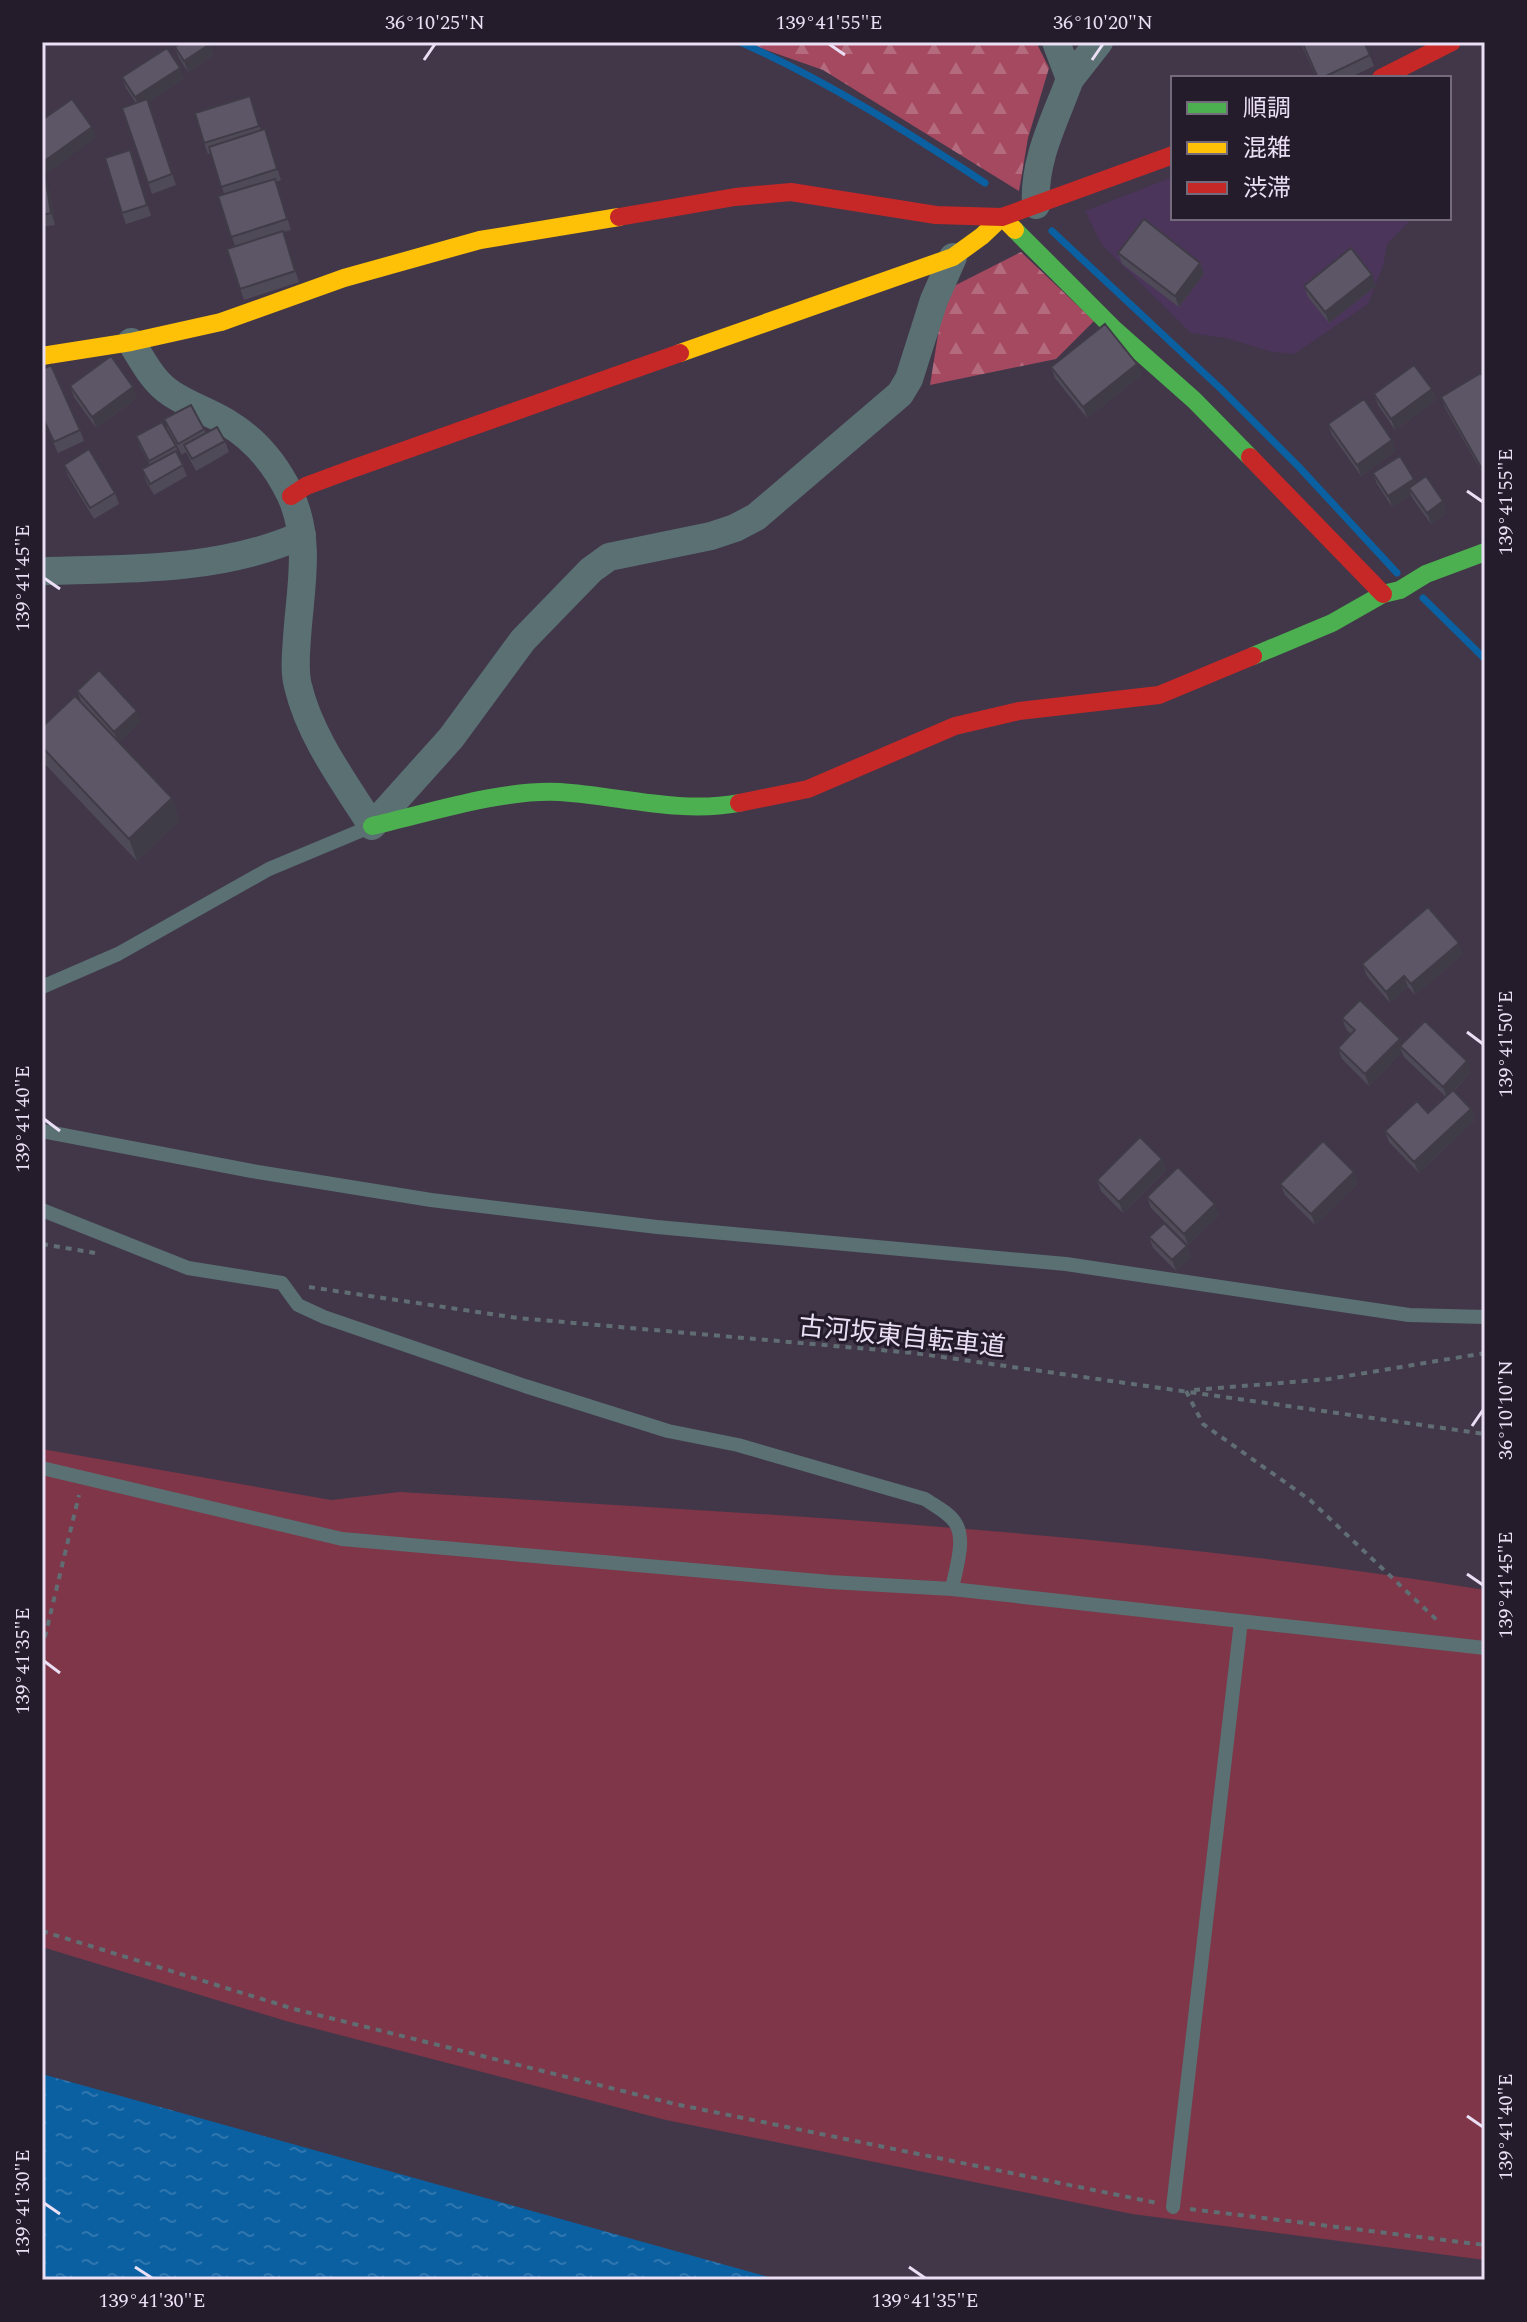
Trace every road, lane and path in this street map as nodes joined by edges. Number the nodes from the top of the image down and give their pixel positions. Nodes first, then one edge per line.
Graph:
1 (1056, 42) edge
2 (1099, 42) edge
3 (1452, 42) edge
4 (1385, 76) edge
5 (1070, 79) junction
6 (1171, 156) edge
7 (1036, 205) junction
8 (1002, 217) junction
9 (953, 257) junction
10 (131, 342) junction
11 (42, 356) edge
12 (291, 496) junction
13 (302, 535) junction
14 (1485, 552) edge
15 (42, 571) edge
16 (1383, 594) junction
17 (372, 826) junction
18 (42, 987) edge
19 (42, 1131) edge
20 (42, 1210) edge
21 (313, 1287) dead end
22 (1485, 1317) edge
23 (1485, 1353) edge
24 (1186, 1391) junction
25 (1485, 1434) edge
26 (42, 1468) edge
27 (83, 1479) junction
28 (952, 1589) junction
29 (1241, 1621) junction
30 (1465, 1645) junction
31 (1485, 1648) edge
32 (42, 1649) edge
33 (42, 1931) edge
34 (1173, 2207) junction
35 (1485, 2245) edge

1 - 5 street
2 - 5 street
3 - 4 street
5 - 7 street
6 - 7 street
7 - 8 street
8 - 9 street
8 - 10 street
8 - 16 street
9 - 12 street
9 - 17 street
10 - 11 street
10 - 12 street
12 - 13 street
13 - 15 street
13 - 17 street
14 - 16 street
16 - 17 street
17 - 18 lane
19 - 22 lane
20 - 28 lane
21 - 24 path, 古河坂東自転車道
23 - 24 path
24 - 25 path, 古河坂東自転車道
24 - 30 path
26 - 27 lane
27 - 28 lane
27 - 32 path
28 - 29 lane
29 - 30 lane
29 - 34 lane
30 - 31 lane
33 - 34 path
34 - 35 path

